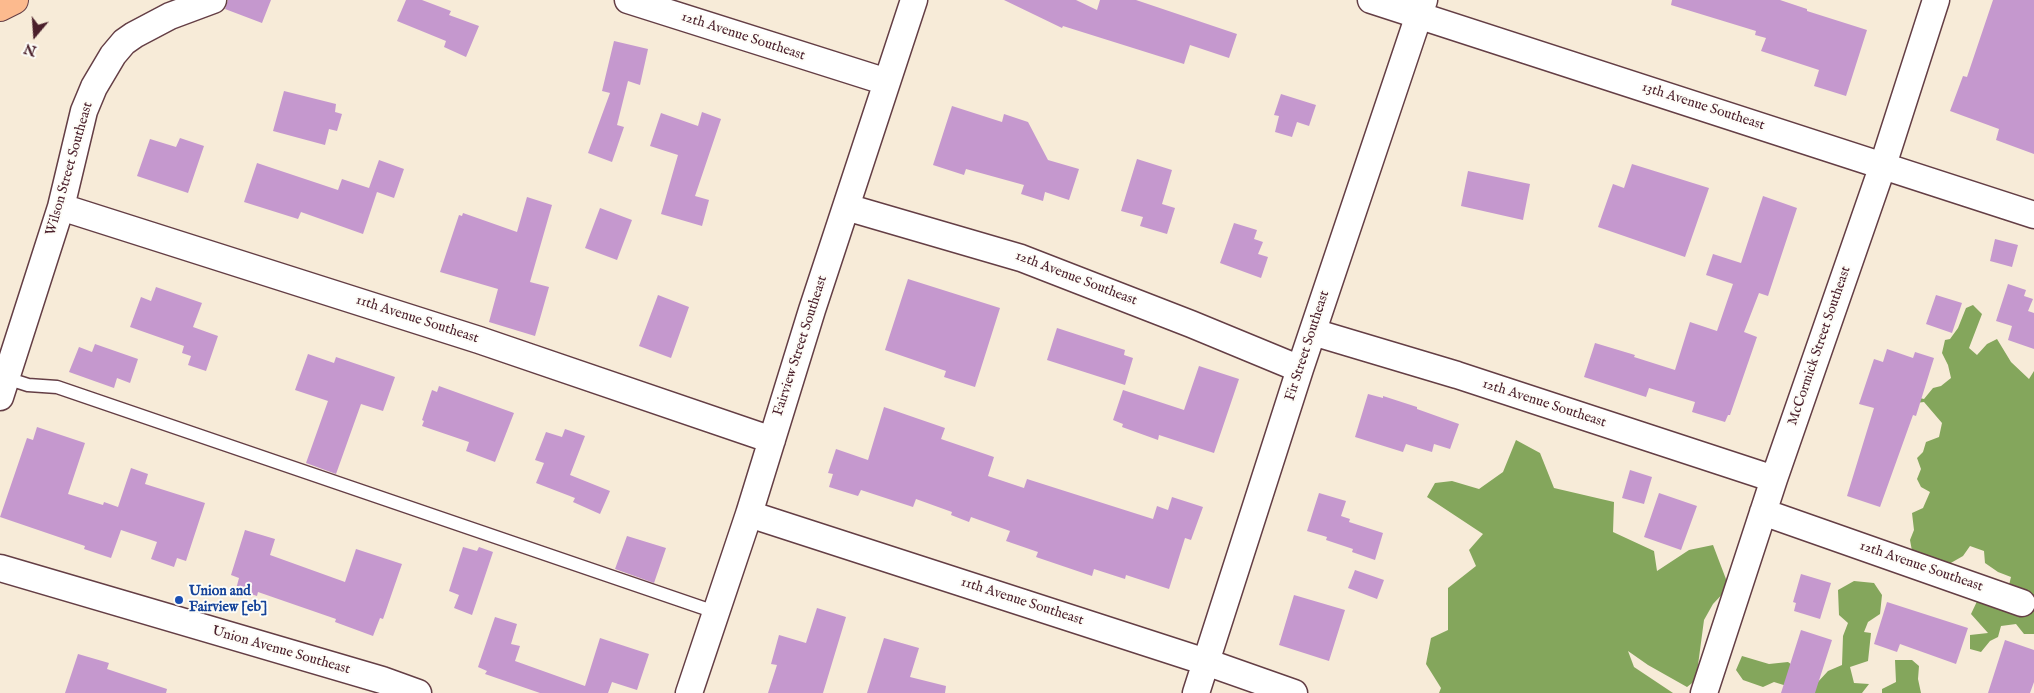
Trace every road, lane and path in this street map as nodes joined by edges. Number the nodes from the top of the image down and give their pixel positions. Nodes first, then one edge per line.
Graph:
1 (14, 0) edge
2 (213, 0) edge
3 (628, 0) edge
4 (914, 0) edge
5 (1371, 0) edge
6 (1936, 0) edge
7 (0, 7) edge
8 (1422, 8) edge
9 (887, 82) junction
10 (1883, 165) junction
11 (846, 207) junction
12 (61, 208) junction
13 (2034, 215) edge
14 (1313, 332) junction
15 (1300, 369) junction
16 (3, 388) edge
17 (772, 440) junction
18 (1774, 479) junction
19 (1763, 512) junction
20 (749, 514) junction
21 (0, 568) edge
22 (2022, 603) dead end
23 (715, 612) junction
24 (1206, 662) junction
25 (418, 693) edge
26 (689, 693) edge
27 (1196, 693) edge
28 (1294, 693) edge
29 (1704, 693) edge

1 - 7 highway
2 - 12 street, Wilson Street Southeast
3 - 9 street, 12th Avenue Southeast
4 - 9 street, Fairview Street Southeast
5 - 8 street, 13th Avenue Southeast
6 - 10 street, McCormick Street Southeast
8 - 10 street, 13th Avenue Southeast
8 - 14 street, Fir Street Southeast
9 - 11 street, Fairview Street Southeast
10 - 13 street, 13th Avenue Southeast
10 - 18 street, McCormick Street Southeast
11 - 15 street, 12th Avenue Southeast
11 - 17 street, Fairview Street Southeast
12 - 16 street, Wilson Street Southeast
12 - 17 street, 11th Avenue Southeast
14 - 15 street, Fir Street Southeast
14 - 18 street, 12th Avenue Southeast
15 - 24 street, Fir Street Southeast
16 - 23 lane
17 - 20 street, Fairview Street Southeast
18 - 19 street, McCormick Street Southeast
19 - 22 street, 12th Avenue Southeast
19 - 29 street, McCormick Street Southeast
20 - 23 street, Fairview Street Southeast
20 - 24 street, 11th Avenue Southeast
21 - 25 street, Union Avenue Southeast
23 - 26 street, Fairview Street Southeast
24 - 27 street, Fir Street Southeast
24 - 28 street, 11th Avenue Southeast

